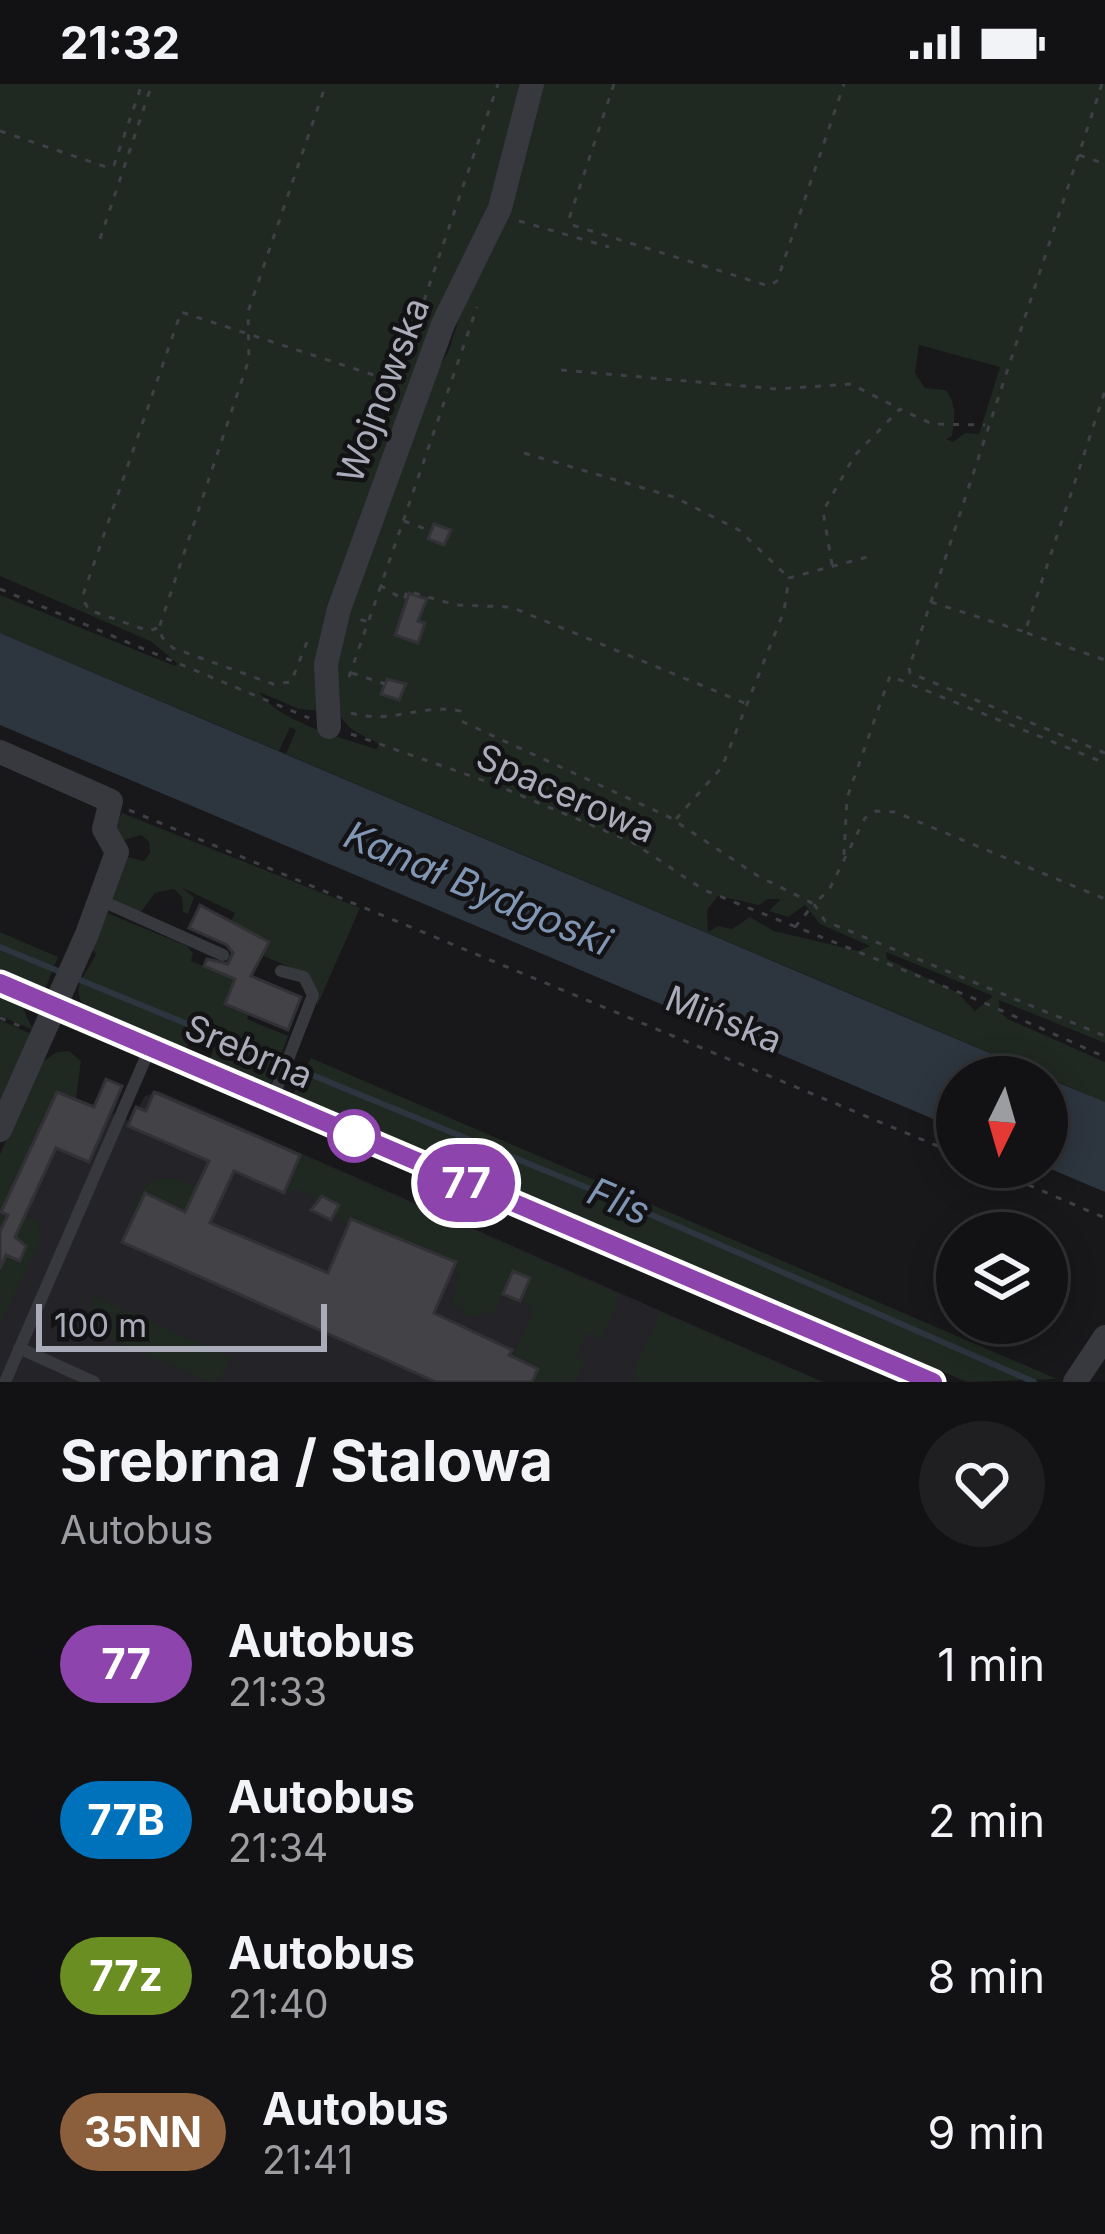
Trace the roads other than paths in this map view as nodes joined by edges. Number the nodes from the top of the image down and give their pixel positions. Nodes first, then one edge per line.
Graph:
1 (532, 84) edge
2 (338, 719) road end
3 (0, 752) edge
4 (99, 900) junction
5 (224, 956) dead end
6 (281, 971) dead end
7 (0, 982) edge
8 (56, 1007) junction
9 (150, 1048) junction
10 (277, 1089) junction
11 (0, 1130) edge
12 (1105, 1337) edge
13 (19, 1348) junction
14 (5, 1382) edge
15 (94, 1382) edge
16 (933, 1382) edge
17 (1075, 1382) edge

1 - 2 street, Wojnowska
3 - 4 street
4 - 5 lane
4 - 8 street
6 - 10 lane
7 - 8 street, Srebrna
8 - 9 street, Srebrna
8 - 11 street
9 - 10 street, Srebrna
9 - 13 lane
10 - 16 street, Srebrna
12 - 17 street
13 - 14 lane
13 - 15 lane

